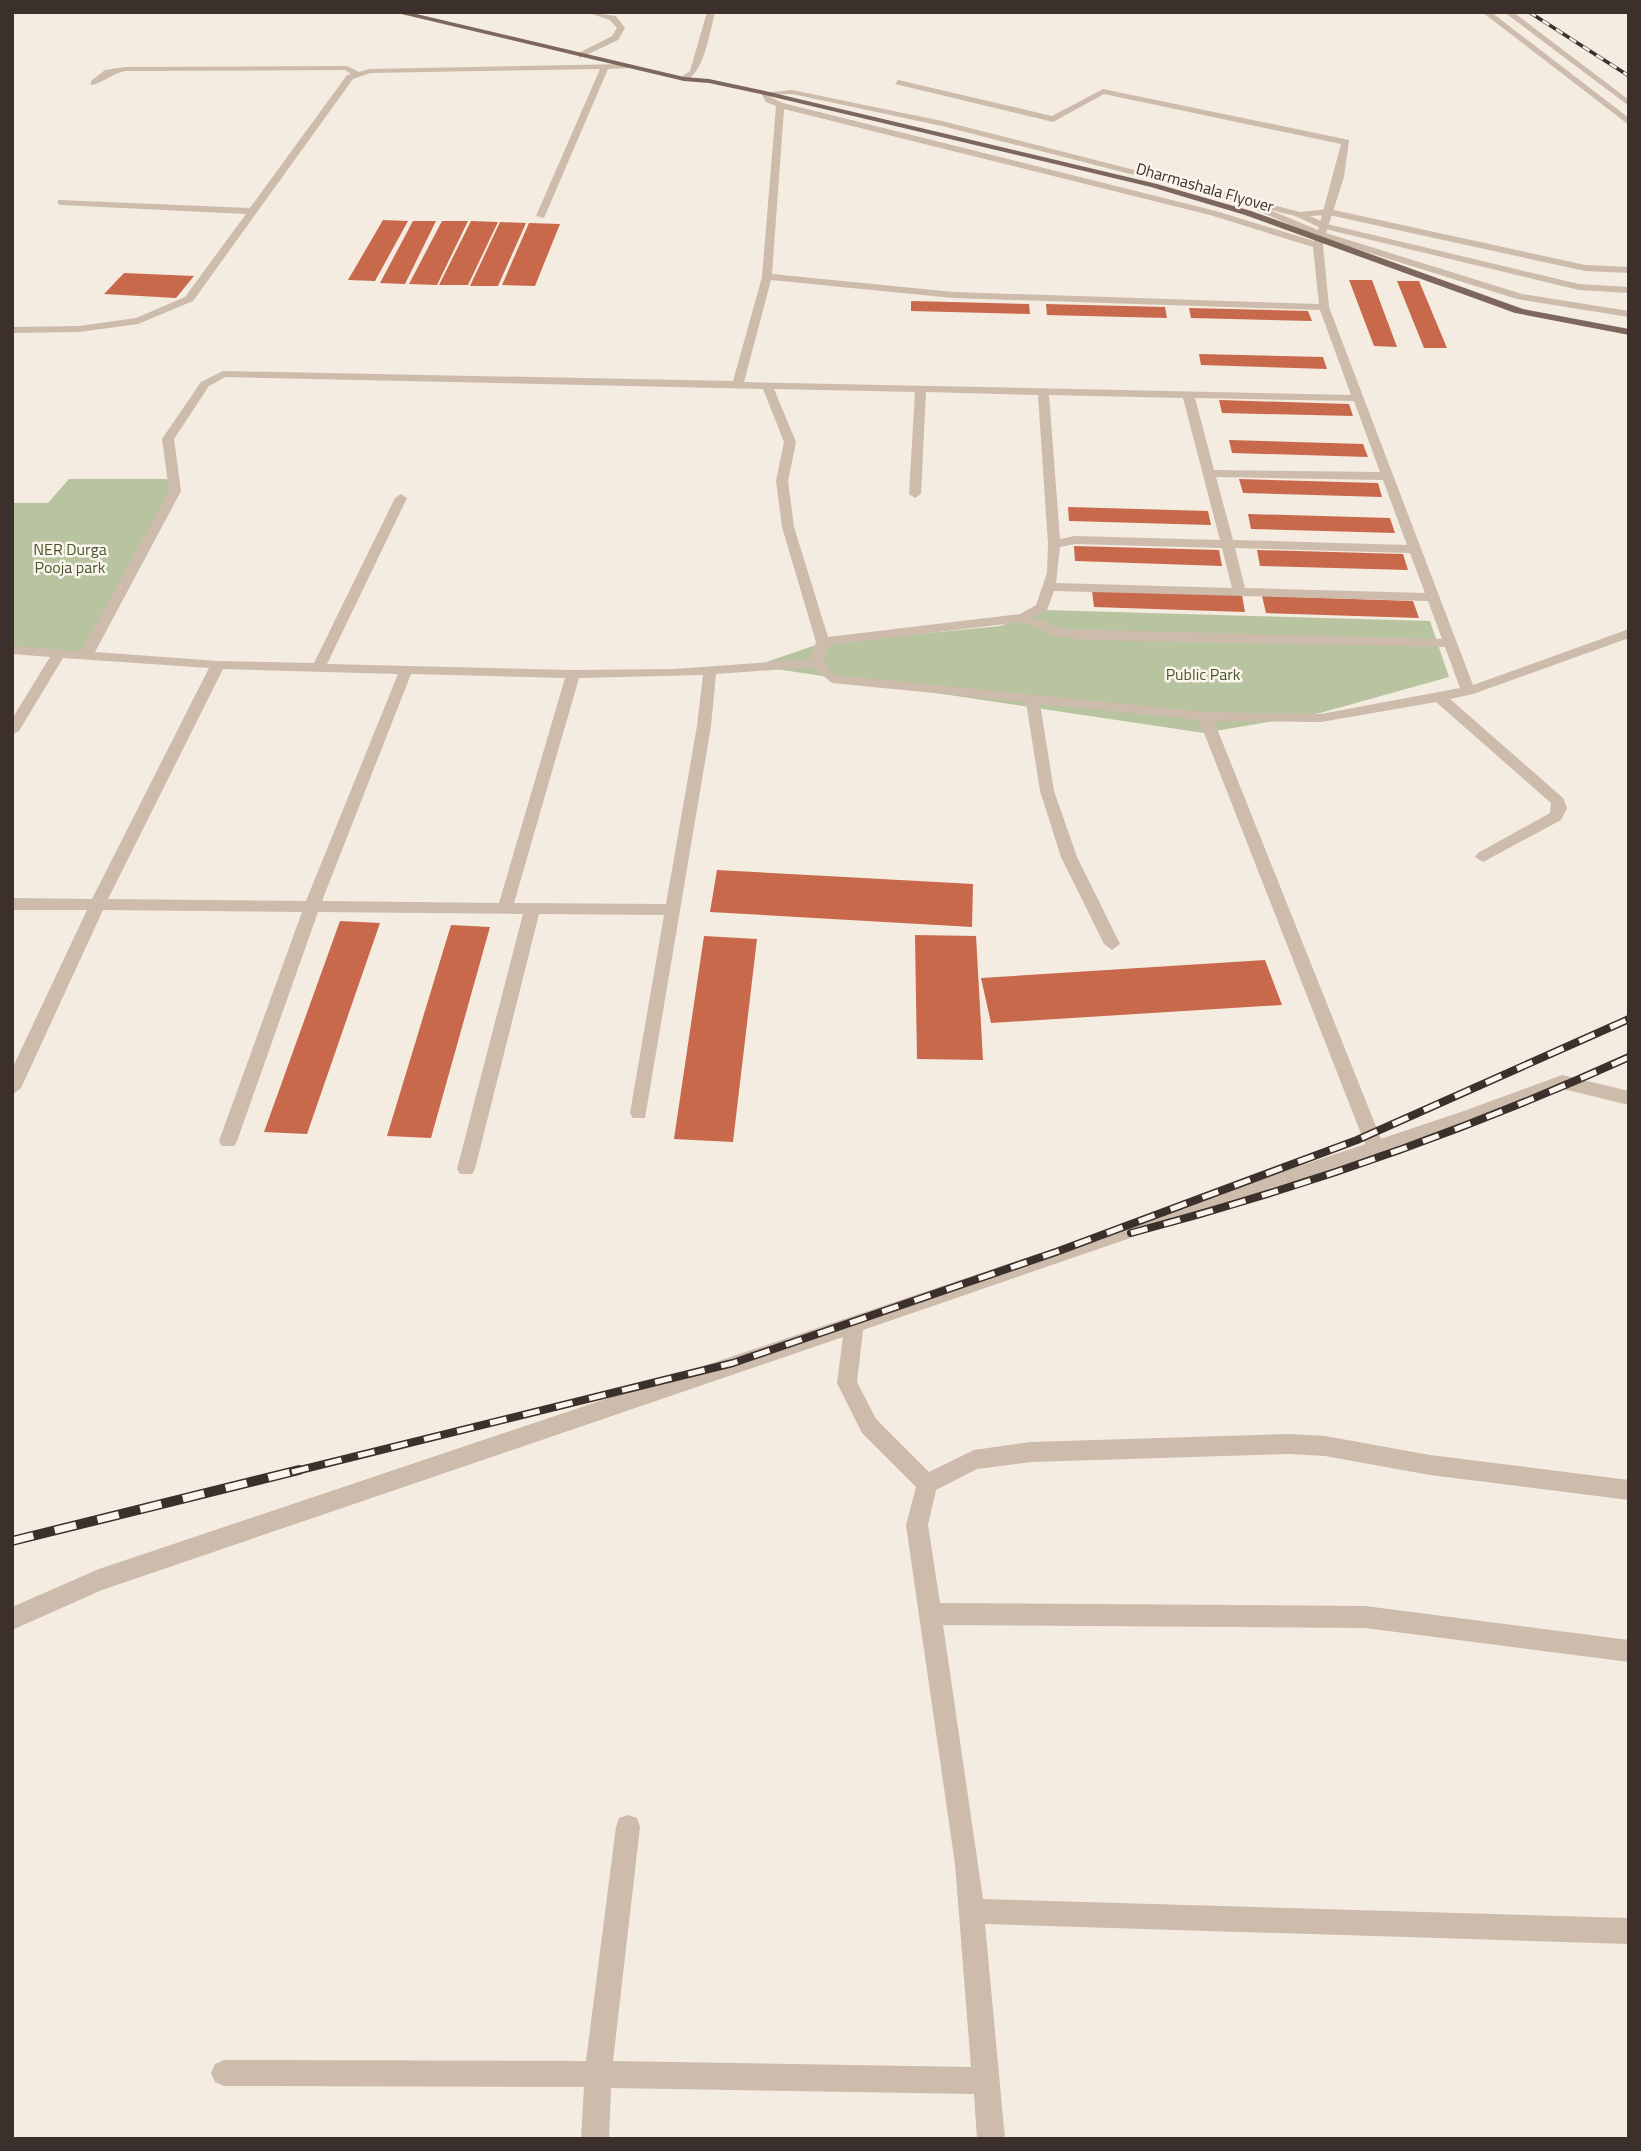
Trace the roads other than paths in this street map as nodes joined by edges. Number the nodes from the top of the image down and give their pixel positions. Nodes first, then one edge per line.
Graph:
1 (397, 12) edge
2 (433, 12) edge
3 (590, 12) edge
4 (711, 12) edge
5 (1486, 12) edge
6 (1508, 12) edge
7 (593, 50) junction
8 (580, 56) junction
9 (627, 66) junction
10 (605, 67) junction
11 (694, 72) junction
12 (358, 74) junction
13 (684, 79) junction
14 (709, 81) junction
15 (898, 82) dead end
16 (94, 83) dead end
17 (765, 93) junction
18 (1629, 104) edge
19 (780, 105) junction
20 (1629, 121) edge
21 (61, 202) dead end
22 (1243, 202) junction
23 (252, 211) junction
24 (1329, 212) junction
25 (1298, 214) junction
26 (541, 216) dead end
27 (1321, 235) junction
28 (1629, 270) edge
29 (767, 277) junction
30 (1629, 290) edge
31 (1324, 307) junction
32 (1629, 314) edge
33 (12, 330) edge
34 (1629, 332) edge
35 (738, 384) junction
36 (767, 385) junction
37 (921, 388) junction
38 (1043, 391) junction
39 (1188, 394) junction
40 (1357, 398) junction
41 (1209, 473) junction
42 (1386, 476) junction
43 (915, 494) dead end
44 (401, 498) dead end
45 (1054, 544) junction
46 (1226, 544) junction
47 (1412, 549) junction
48 (1048, 587) junction
49 (1240, 593) junction
50 (1431, 597) junction
51 (1023, 618) junction
52 (1629, 633) edge
53 (823, 642) junction
54 (1449, 643) junction
55 (12, 650) edge
56 (58, 654) junction
57 (85, 657) junction
58 (816, 663) junction
59 (218, 665) junction
60 (318, 668) junction
61 (406, 670) junction
62 (710, 670) junction
63 (573, 674) junction
64 (1468, 691) junction
65 (1440, 698) junction
66 (1032, 699) junction
67 (1205, 716) junction
68 (12, 731) edge
69 (1483, 857) dead end
70 (12, 904) edge
71 (98, 904) junction
72 (312, 907) junction
73 (505, 908) junction
74 (532, 909) junction
75 (673, 910) junction
76 (1112, 944) dead end
77 (12, 1087) edge
78 (1629, 1098) edge
79 (639, 1113) dead end
80 (228, 1141) dead end
81 (1376, 1149) junction
82 (466, 1169) dead end
83 (854, 1326) junction
84 (927, 1484) junction
85 (1629, 1490) edge
86 (930, 1614) junction
87 (12, 1619) edge
88 (1629, 1651) edge
89 (628, 1827) dead end
90 (972, 1911) junction
91 (1629, 1931) edge
92 (224, 2073) dead end
93 (598, 2074) junction
94 (986, 2081) junction
95 (595, 2139) edge
96 (991, 2139) edge

1 - 8 main road
2 - 7 main road
3 - 7 street
4 - 11 street
5 - 20 street
6 - 18 street
7 - 8 street
7 - 11 main road
8 - 9 main road
9 - 10 street
9 - 13 main road
10 - 12 street
10 - 26 street
11 - 13 street
11 - 14 main road
12 - 16 street
12 - 23 street
13 - 14 main road
14 - 17 main road, Dharmashala Flyover
15 - 24 street
17 - 19 street
17 - 22 street
17 - 34 main road, Dharmashala Flyover
19 - 27 street
19 - 29 street
21 - 23 street
22 - 25 street
22 - 27 street
23 - 33 street
24 - 25 street
24 - 27 street
24 - 28 street
25 - 27 street
27 - 30 street
27 - 31 street
27 - 32 street
29 - 31 street
29 - 35 street
31 - 40 street
35 - 36 street
35 - 57 street
36 - 37 street
36 - 53 street
37 - 38 street
37 - 43 street
38 - 39 street
38 - 45 street
39 - 40 street
39 - 41 street
40 - 42 street
41 - 42 street
41 - 46 street
42 - 47 street
44 - 60 street
45 - 46 street
45 - 48 street
46 - 47 street
46 - 49 street
47 - 50 street
48 - 49 street
48 - 51 street
49 - 50 street
50 - 54 street
51 - 53 street
51 - 54 street
52 - 64 street
53 - 58 street
54 - 64 street
55 - 56 street
56 - 57 street
56 - 68 street
57 - 59 street
58 - 62 street
58 - 66 street
59 - 60 street
59 - 71 street
60 - 61 street
61 - 63 street
61 - 72 street
62 - 63 street
62 - 75 street
63 - 73 street
64 - 65 street
65 - 67 street
65 - 69 street
66 - 67 street
66 - 76 street
67 - 81 street
70 - 71 street
71 - 72 street
71 - 77 street
72 - 73 street
72 - 80 street
73 - 74 street
74 - 75 street
74 - 82 street
75 - 79 street
78 - 81 street
81 - 83 street
83 - 84 street
83 - 87 street
84 - 85 street
84 - 86 street
86 - 88 street
86 - 90 street
89 - 93 street
90 - 91 street
90 - 94 street
92 - 93 street
93 - 94 street
93 - 95 street
94 - 96 street

